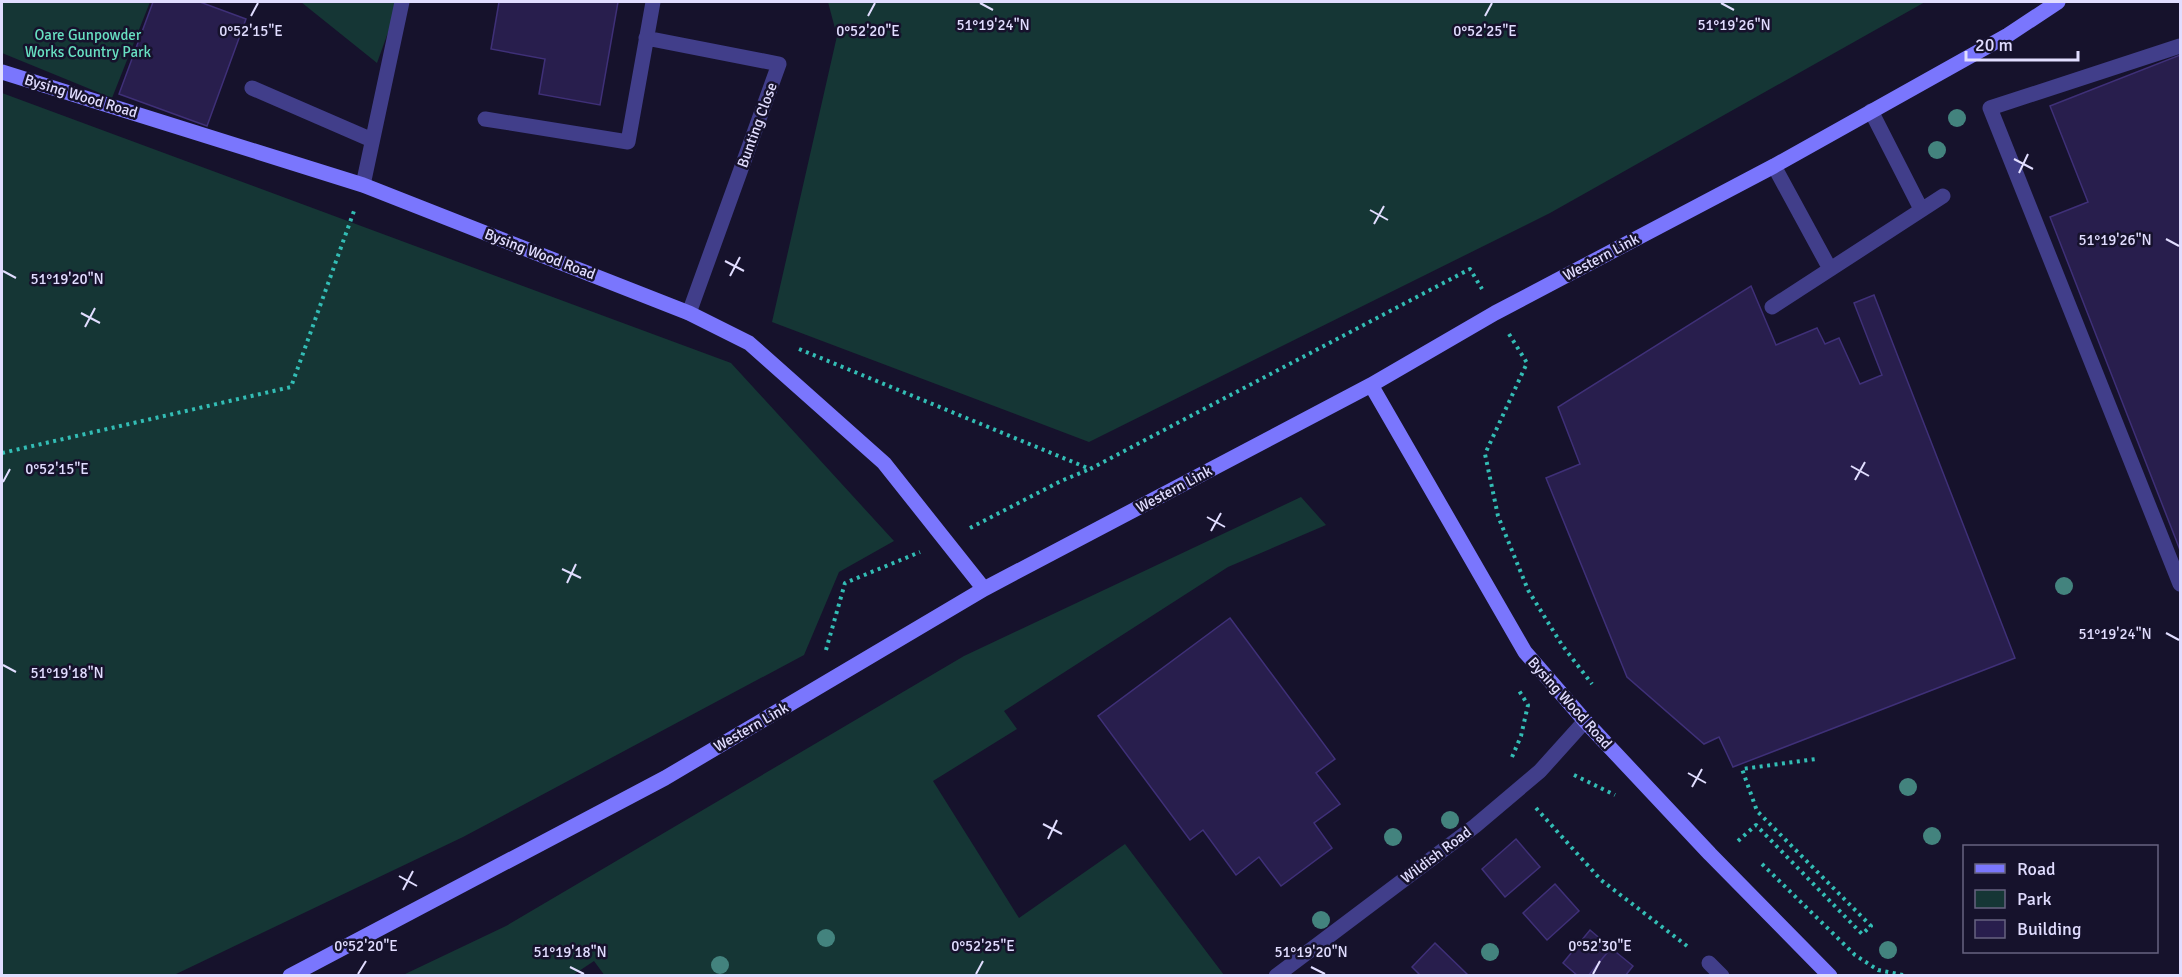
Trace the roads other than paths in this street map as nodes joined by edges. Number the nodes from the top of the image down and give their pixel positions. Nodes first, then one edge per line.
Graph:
1 (402, 2) edge
2 (653, 2) edge
3 (2058, 2) edge
4 (646, 38) junction
5 (2181, 45) edge
6 (2, 72) edge
7 (252, 88) dead end
8 (1872, 111) junction
9 (485, 119) dead end
10 (372, 140) junction
11 (1774, 166) junction
12 (363, 185) junction
13 (1942, 196) dead end
14 (1922, 209) junction
15 (1830, 269) junction
16 (1772, 307) dead end
17 (689, 313) junction
18 (1371, 385) junction
19 (2181, 584) edge
20 (984, 589) junction
21 (1585, 721) junction
22 (1710, 963) road end
23 (291, 975) edge
24 (1276, 975) edge
25 (1722, 975) edge
26 (1830, 975) edge

1 - 10 street
2 - 4 street
3 - 8 main road, Western Link
4 - 9 street
4 - 17 street, Bunting Close
5 - 19 street
6 - 12 main road, Bysing Wood Road
7 - 10 street
8 - 11 main road, Western Link
8 - 14 street
10 - 12 street
11 - 15 street
11 - 18 main road, Western Link
12 - 17 main road, Bysing Wood Road
13 - 14 street
14 - 15 street
15 - 16 street
17 - 20 main road, Bysing Wood Road
18 - 20 main road, Western Link
18 - 21 main road, Bysing Wood Road
20 - 23 main road, Western Link
21 - 24 street, Wildish Road
21 - 26 main road, Bysing Wood Road
22 - 25 street

